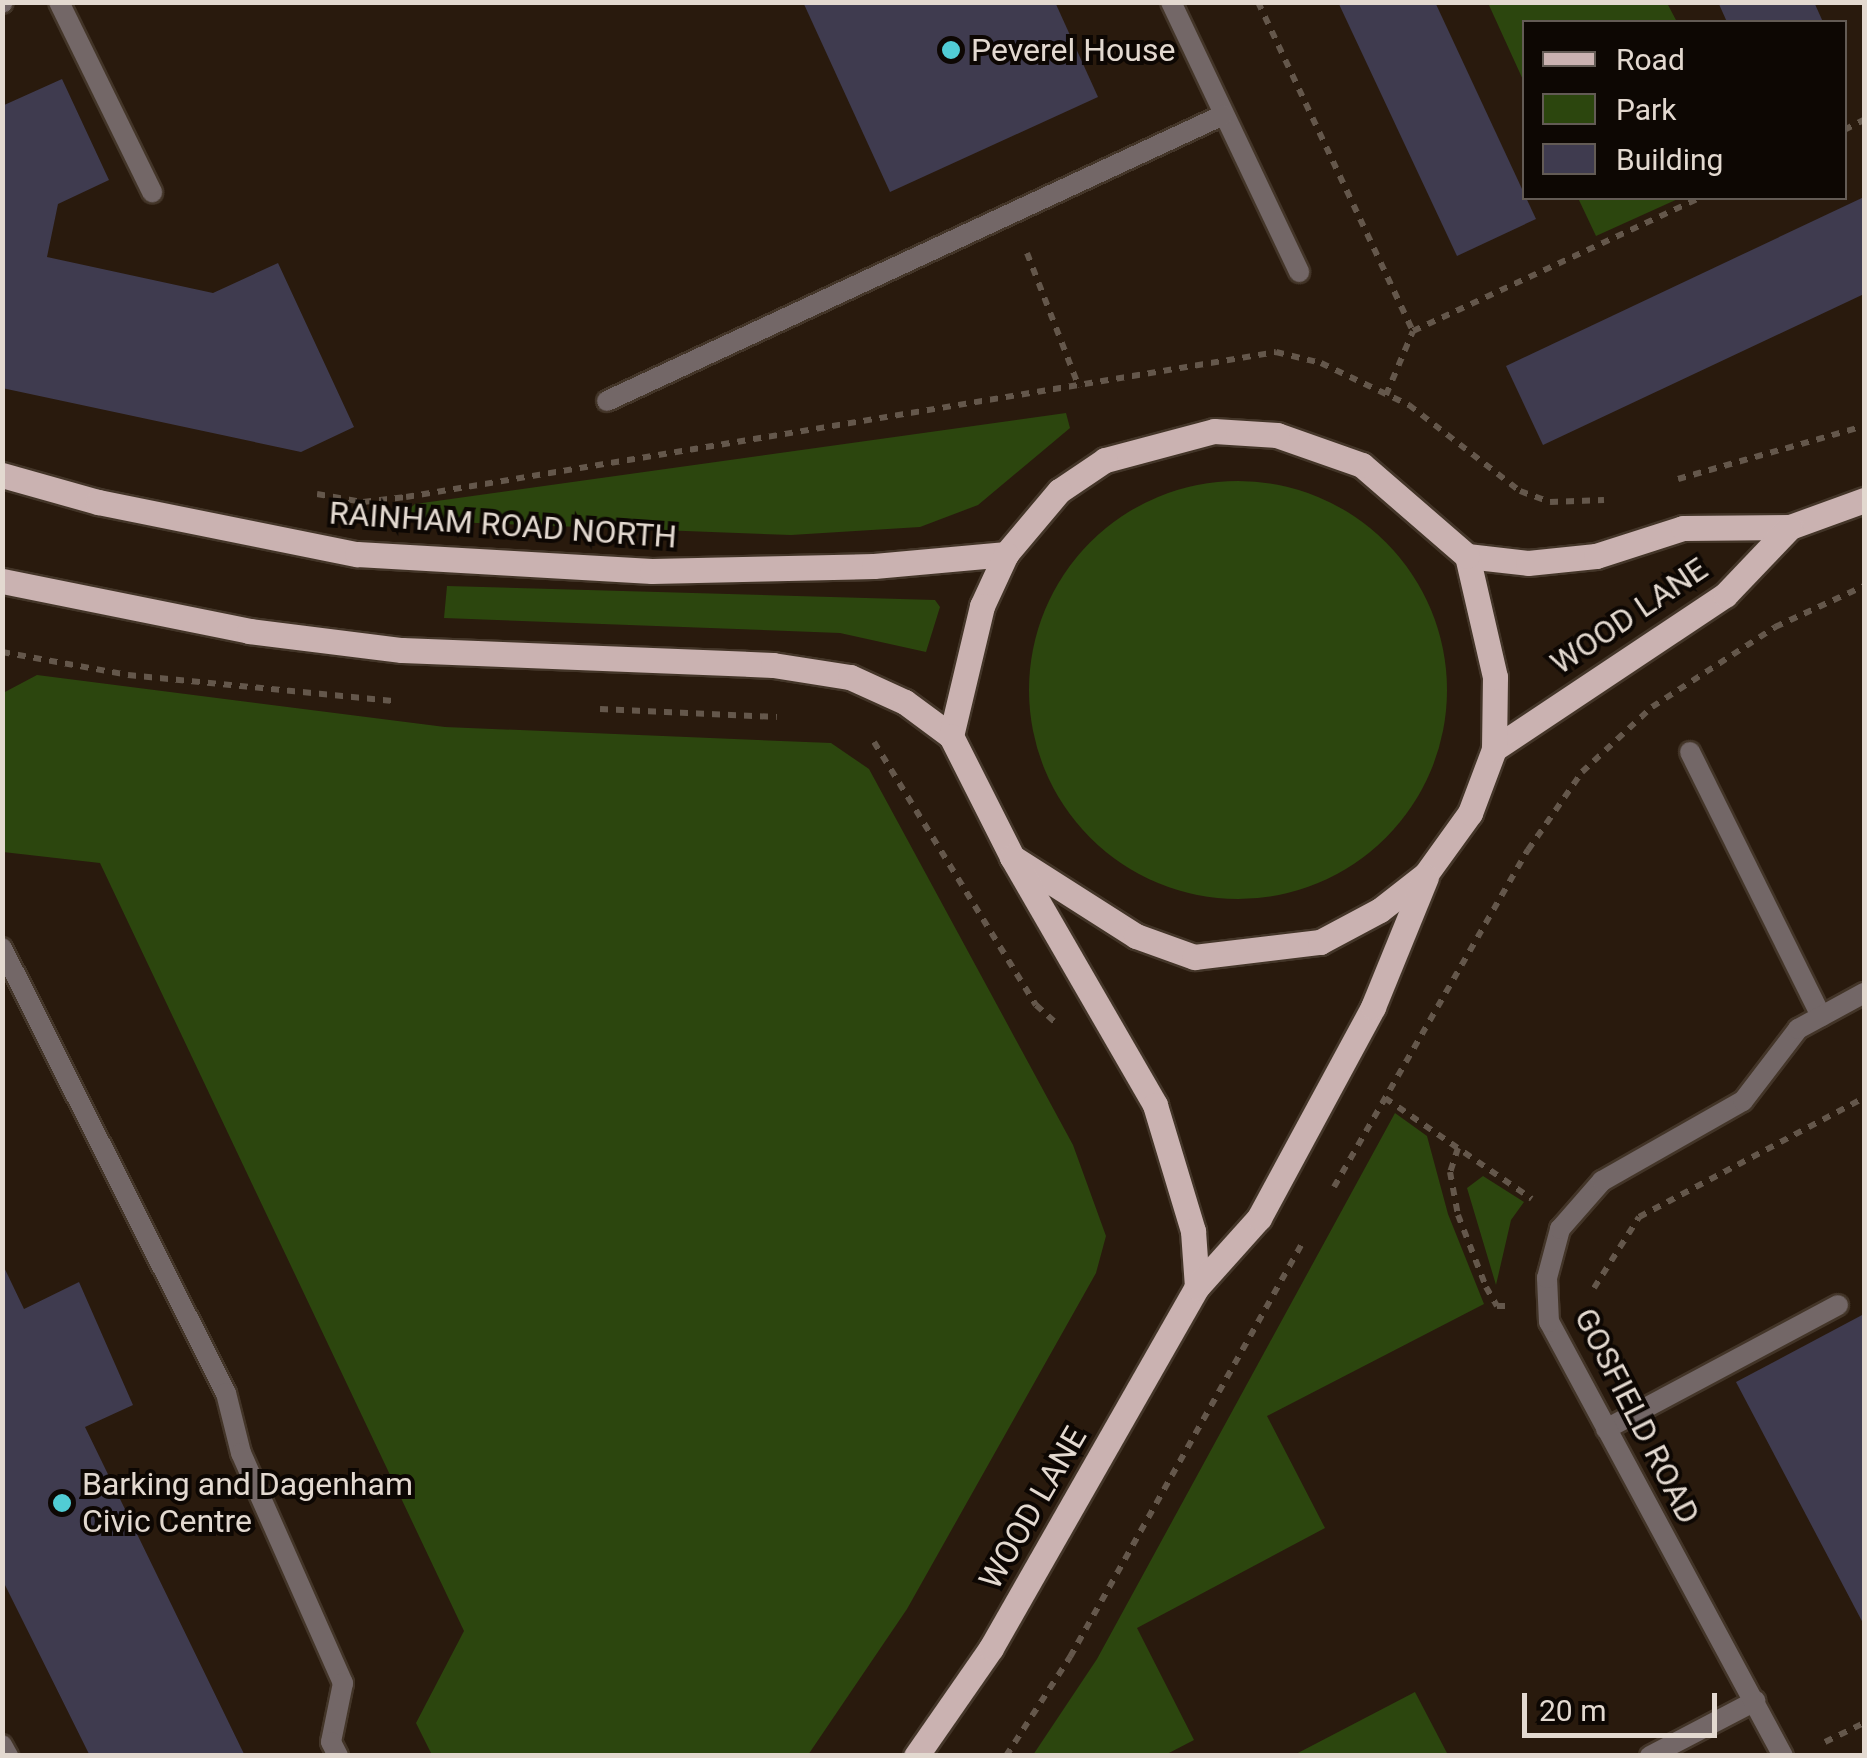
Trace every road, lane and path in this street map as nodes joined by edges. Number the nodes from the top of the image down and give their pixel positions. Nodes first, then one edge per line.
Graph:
1 (59, 2) edge
2 (1171, 2) edge
3 (1258, 2) edge
4 (1223, 116) junction
5 (152, 192) dead end
6 (1695, 200) edge
7 (1023, 246) dead end
8 (1299, 272) dead end
9 (1412, 331) junction
10 (1078, 386) junction
11 (1386, 394) junction
12 (607, 402) dead end
13 (1864, 426) edge
14 (2, 475) edge
15 (1675, 480) dead end
16 (307, 492) dead end
17 (1618, 496) dead end
18 (1864, 500) edge
19 (1790, 527) junction
20 (1006, 554) junction
21 (1467, 556) junction
22 (4, 583) edge
23 (1864, 586) edge
24 (2, 652) edge
25 (414, 702) dead end
26 (588, 709) dead end
27 (781, 717) dead end
28 (863, 734) dead end
29 (952, 736) junction
30 (1494, 748) junction
31 (1690, 752) dead end
32 (1012, 857) junction
33 (1426, 874) junction
34 (2, 948) edge
35 (1864, 993) edge
36 (1036, 1006) dead end
37 (1821, 1016) junction
38 (1385, 1098) junction
39 (1864, 1098) edge
40 (1458, 1148) junction
41 (1324, 1204) dead end
42 (1566, 1222) junction
43 (1305, 1238) dead end
44 (1197, 1287) junction
45 (1549, 1305) junction
46 (1838, 1305) dead end
47 (1560, 1342) junction
48 (1606, 1429) junction
49 (1754, 1701) junction
50 (1864, 1723) edge
51 (2, 1745) edge
52 (1814, 1747) dead end
53 (8, 1756) edge
54 (338, 1756) edge
55 (916, 1756) edge
56 (1006, 1756) edge
57 (1650, 1756) edge
58 (1784, 1756) edge

1 - 5 street
2 - 4 street
3 - 9 path
4 - 8 street
4 - 12 street
6 - 9 path
7 - 10 path
9 - 11 path
10 - 11 path
10 - 16 path
11 - 17 path
13 - 15 path
14 - 20 main road, RAINHAM ROAD NORTH
18 - 19 main road, WOOD LANE
19 - 21 main road, WOOD LANE
19 - 30 main road, WOOD LANE
20 - 21 main road
20 - 29 main road
21 - 30 main road
22 - 29 main road
23 - 38 path
24 - 25 path
26 - 27 path
28 - 36 path
29 - 32 main road
30 - 33 main road
31 - 37 street
32 - 33 main road
32 - 44 main road
33 - 44 main road, WOOD LANE
34 - 54 street
35 - 37 street, GOSFIELD ROAD
37 - 42 street, GOSFIELD ROAD
38 - 40 path
38 - 41 path
39 - 47 path
40 - 42 path
40 - 45 path
42 - 45 street, GOSFIELD ROAD
43 - 56 path
44 - 55 main road, WOOD LANE
45 - 47 street, GOSFIELD ROAD
46 - 48 street
47 - 48 street, GOSFIELD ROAD
48 - 49 street, GOSFIELD ROAD
49 - 57 street
49 - 58 street, GOSFIELD ROAD
50 - 52 path
51 - 53 street

